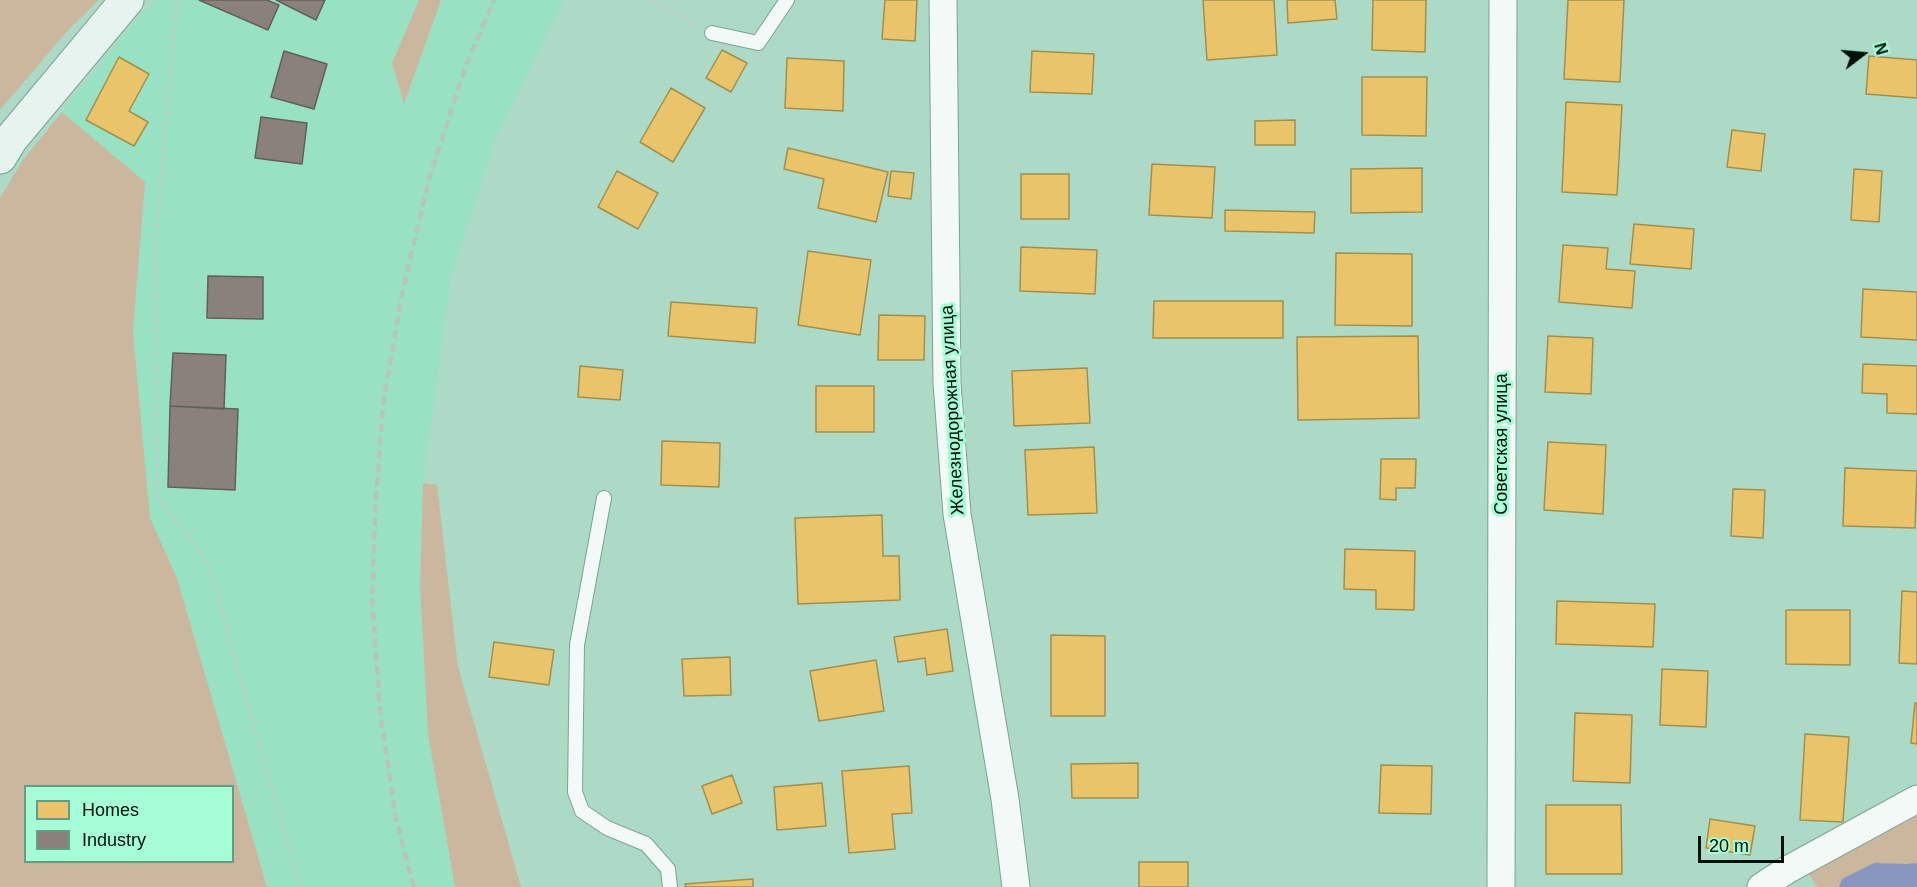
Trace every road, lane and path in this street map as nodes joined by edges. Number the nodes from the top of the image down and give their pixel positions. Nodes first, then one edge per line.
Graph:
1 (128, 0) edge
2 (177, 0) edge
3 (651, 0) edge
4 (787, 0) edge
5 (943, 0) edge
6 (1503, 0) edge
7 (712, 33) joint
8 (0, 157) edge
9 (604, 498) dead end
10 (1917, 799) edge
11 (1793, 879) edge
12 (300, 887) edge
13 (670, 887) edge
14 (1016, 887) edge
15 (1501, 887) edge
16 (1761, 887) edge

1 - 8 street
2 - 12 path
3 - 7 path
4 - 7 lane
5 - 14 street, Железнодорожная улица
6 - 15 street, Советская улица
9 - 13 lane
10 - 11 street
11 - 16 street

